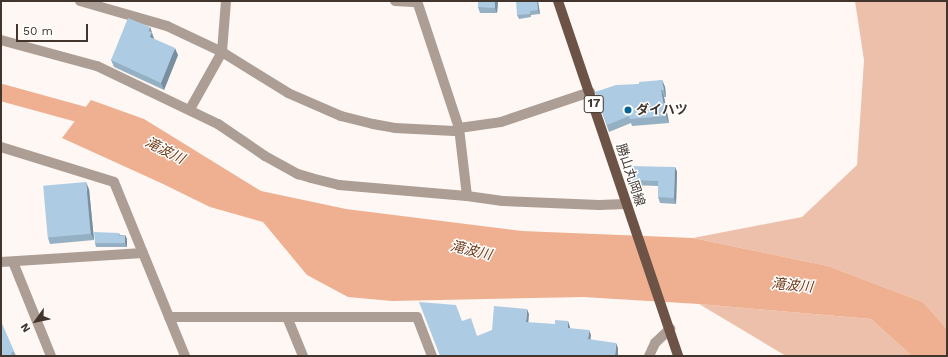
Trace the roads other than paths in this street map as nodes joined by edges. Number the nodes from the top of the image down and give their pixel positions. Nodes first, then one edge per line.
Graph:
1 (80, 1) edge
2 (226, 1) edge
3 (395, 1) edge
4 (417, 1) edge
5 (558, 1) edge
6 (1, 40) edge
7 (222, 52) junction
8 (590, 92) junction
9 (190, 109) junction
10 (459, 128) junction
11 (1, 147) edge
12 (467, 196) junction
13 (627, 207) junction
14 (144, 253) junction
15 (1, 262) edge
16 (13, 262) junction
17 (170, 316) junction
18 (287, 317) junction
19 (670, 329) junction
20 (51, 356) edge
21 (186, 356) edge
22 (303, 356) edge
23 (432, 356) edge
24 (649, 356) edge
25 (678, 356) edge

1 - 7 street
2 - 7 street
3 - 4 street
4 - 10 street
5 - 8 main road, 勝山丸岡線 / 17
6 - 9 street
7 - 9 street
7 - 10 street
8 - 10 street
8 - 13 main road, 勝山丸岡線 / 17
9 - 12 street
10 - 12 street
11 - 14 street
12 - 13 street
13 - 19 main road, 勝山丸岡線 / 17
14 - 16 street
14 - 17 street
15 - 16 street
16 - 20 street
17 - 18 street
17 - 21 street
18 - 22 street
18 - 23 street
19 - 24 street
19 - 25 main road, 勝山丸岡線 / 17

